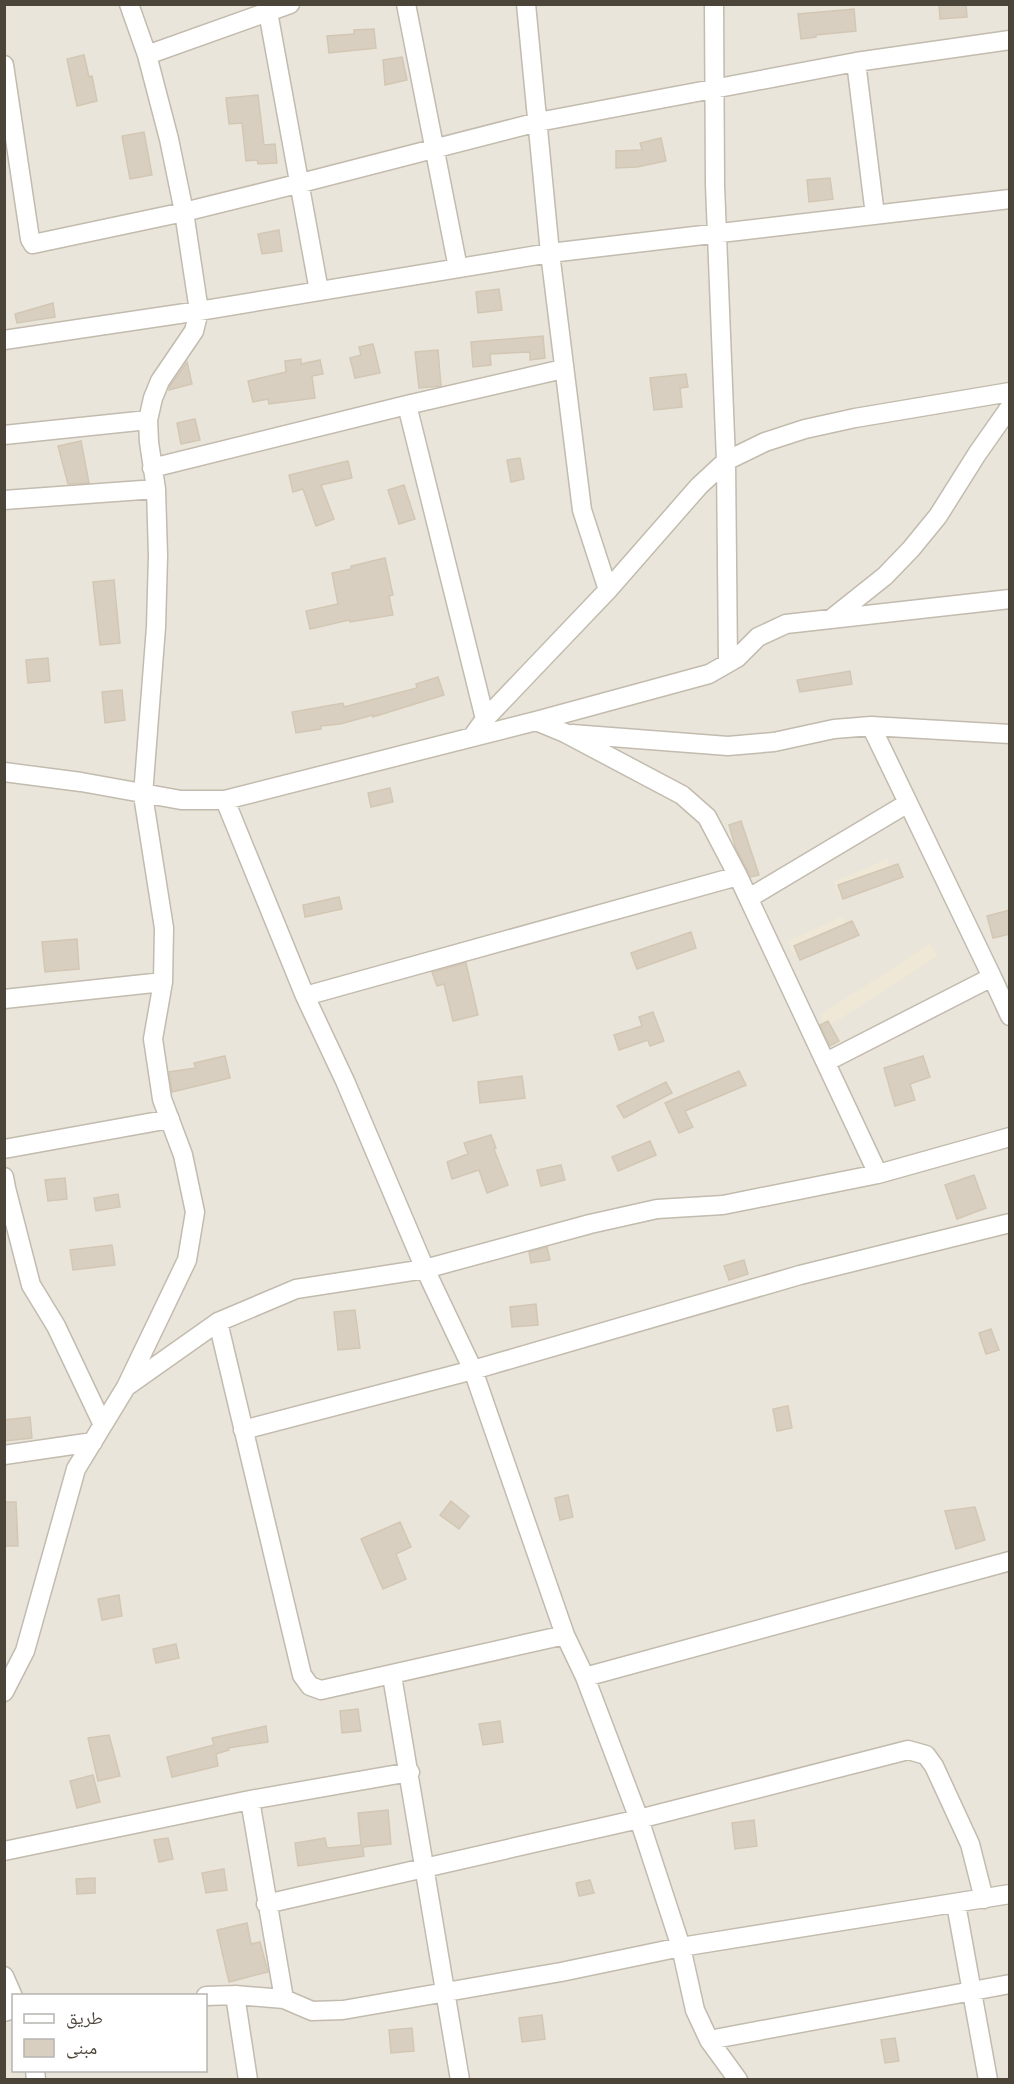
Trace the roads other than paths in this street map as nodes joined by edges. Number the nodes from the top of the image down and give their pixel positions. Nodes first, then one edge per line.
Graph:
1 (129, 4) edge
2 (290, 4) edge
3 (406, 4) edge
4 (526, 4) edge
5 (714, 4) edge
6 (268, 12) junction
7 (1010, 40) edge
8 (147, 55) junction
9 (856, 62) junction
10 (4, 65) edge
11 (714, 88) junction
12 (538, 122) junction
13 (435, 150) junction
14 (301, 183) junction
15 (1010, 199) edge
16 (184, 212) junction
17 (875, 215) junction
18 (716, 235) junction
19 (550, 253) junction
20 (458, 268) junction
21 (320, 291) junction
22 (199, 311) junction
23 (4, 340) edge
24 (563, 369) junction
25 (1010, 392) edge
26 (407, 405) junction
27 (1010, 407) edge
28 (148, 420) junction
29 (4, 435) edge
30 (726, 461) junction
31 (152, 468) junction
32 (156, 489) junction
33 (4, 500) edge
34 (608, 590) junction
35 (1010, 599) edge
36 (831, 619) junction
37 (728, 663) junction
38 (485, 719) junction
39 (536, 721) junction
40 (871, 726) junction
41 (565, 733) junction
42 (1010, 734) edge
43 (472, 737) junction
44 (4, 772) edge
45 (143, 795) junction
46 (225, 800) junction
47 (908, 804) junction
48 (738, 876) junction
49 (748, 898) junction
50 (992, 977) junction
51 (163, 982) junction
52 (305, 996) junction
53 (4, 999) edge
54 (1010, 1016) edge
55 (826, 1062) junction
56 (170, 1119) junction
57 (1010, 1137) edge
58 (4, 1149) edge
59 (878, 1174) junction
60 (4, 1177) edge
61 (1010, 1223) edge
62 (12, 1244) edge
63 (425, 1269) junction
64 (218, 1322) junction
65 (473, 1370) junction
66 (126, 1387) junction
67 (103, 1425) junction
68 (243, 1430) junction
69 (93, 1442) junction
70 (4, 1455) edge
71 (1010, 1561) edge
72 (565, 1635) junction
73 (392, 1676) junction
74 (585, 1677) junction
75 (4, 1692) edge
76 (410, 1772) junction
77 (250, 1800) junction
78 (639, 1819) junction
79 (4, 1851) edge
80 (425, 1869) junction
81 (1010, 1894) edge
82 (984, 1899) junction
83 (266, 1904) junction
84 (956, 1904) junction
85 (681, 1947) junction
86 (4, 1976) edge
87 (1010, 1984) edge
88 (971, 1991) junction
89 (444, 1992) junction
90 (12, 1994) edge
91 (235, 1995) junction
92 (207, 1996) edge
93 (284, 1999) junction
94 (709, 2040) junction
95 (248, 2079) edge
96 (460, 2079) edge
97 (738, 2079) edge
98 (988, 2079) edge

1 - 8 street
2 - 6 street
3 - 13 street
4 - 12 street
5 - 11 street
6 - 8 street
6 - 14 street
7 - 9 street
8 - 16 street
9 - 11 street
9 - 17 street
10 - 16 street
11 - 12 street
11 - 18 street
12 - 13 street
12 - 19 street
13 - 14 street
13 - 20 street
14 - 16 street
14 - 21 street
15 - 17 street
16 - 22 street
17 - 18 street
18 - 19 street
18 - 30 street
19 - 20 street
19 - 24 street
20 - 21 street
21 - 22 street
22 - 23 street
22 - 28 street
24 - 26 street
24 - 34 street
25 - 30 street
26 - 31 street
26 - 38 street
27 - 36 street
28 - 29 street
28 - 31 street
30 - 34 street
30 - 37 street
31 - 32 street
32 - 33 street
32 - 45 street
34 - 38 street
35 - 36 street
36 - 37 street
37 - 39 street
38 - 43 street
39 - 41 street
39 - 43 street
40 - 41 street
40 - 42 street
40 - 47 street
41 - 48 street
43 - 46 street
44 - 45 street
45 - 46 street
45 - 51 street
46 - 52 street
47 - 49 street
47 - 50 street
48 - 49 street
48 - 52 street
49 - 55 street
50 - 54 street
50 - 55 street
51 - 53 street
51 - 56 street
52 - 63 street
55 - 59 street
56 - 58 street
56 - 66 street
57 - 59 street
59 - 63 street
60 - 62 street
61 - 65 street
62 - 67 street
63 - 64 street
63 - 65 street
64 - 66 street
64 - 68 street
65 - 68 street
65 - 72 street
66 - 67 street
67 - 69 street
68 - 73 street
69 - 70 street
69 - 75 street
71 - 74 street
72 - 73 street
72 - 74 street
73 - 76 street
74 - 78 street
76 - 77 street
76 - 80 street
77 - 79 street
77 - 83 street
78 - 80 street
78 - 82 street
78 - 85 street
80 - 83 street
80 - 89 street
81 - 82 street
82 - 84 street
83 - 93 street
84 - 85 street
84 - 88 street
85 - 89 street
85 - 94 street
86 - 90 street
87 - 88 street
88 - 94 street
88 - 98 street
89 - 93 street
89 - 96 street
91 - 92 street
91 - 93 street
91 - 95 street
94 - 97 street

